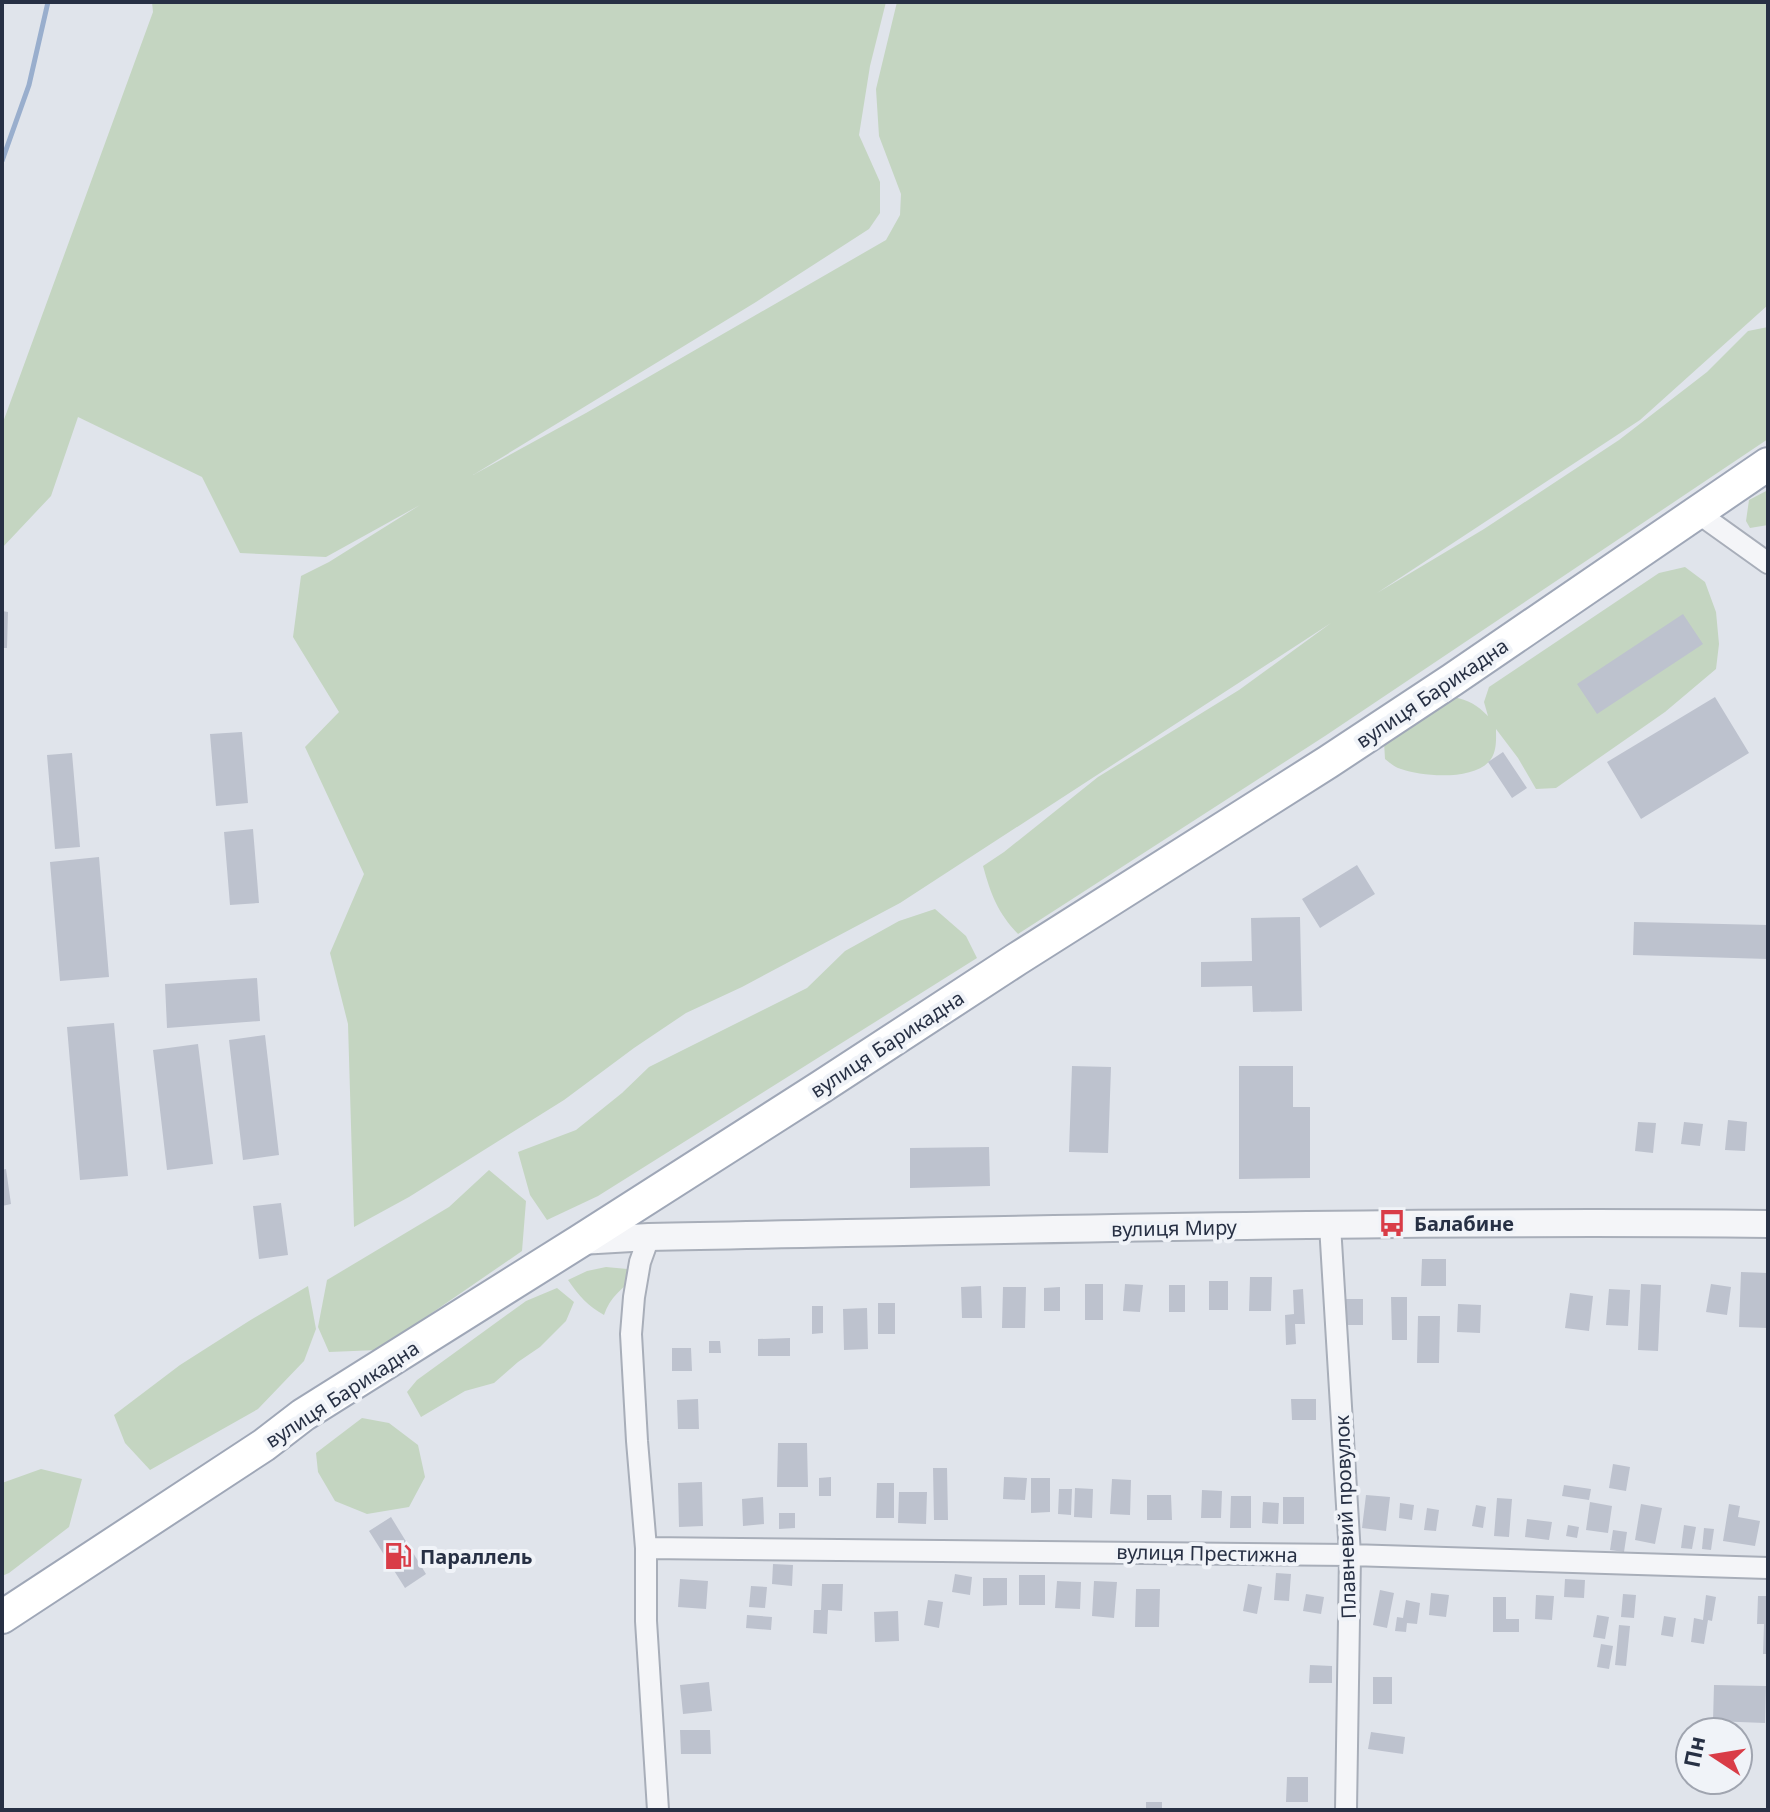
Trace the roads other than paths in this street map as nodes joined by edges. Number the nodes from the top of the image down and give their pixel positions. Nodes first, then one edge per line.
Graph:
1 (1768, 464) edge
2 (1698, 513) junction
3 (1768, 563) edge
4 (1768, 1224) edge
5 (1330, 1225) junction
6 (649, 1237) junction
7 (580, 1241) junction
8 (646, 1548) junction
9 (1350, 1555) junction
10 (1768, 1568) edge
11 (2, 1617) edge
12 (658, 1810) edge
13 (1346, 1810) edge

1 - 2 main road, вулиця Барикадна
2 - 3 street
2 - 7 main road, вулиця Барикадна
4 - 5 street, вулиця Миру
5 - 6 street, вулиця Миру
5 - 9 street, Плавневий провулок
6 - 7 street, вулиця Миру
6 - 8 street
7 - 11 main road, вулиця Барикадна
8 - 9 street, вулиця Престижна
8 - 12 street
9 - 10 street, вулиця Престижна
9 - 13 street, Плавневий провулок

